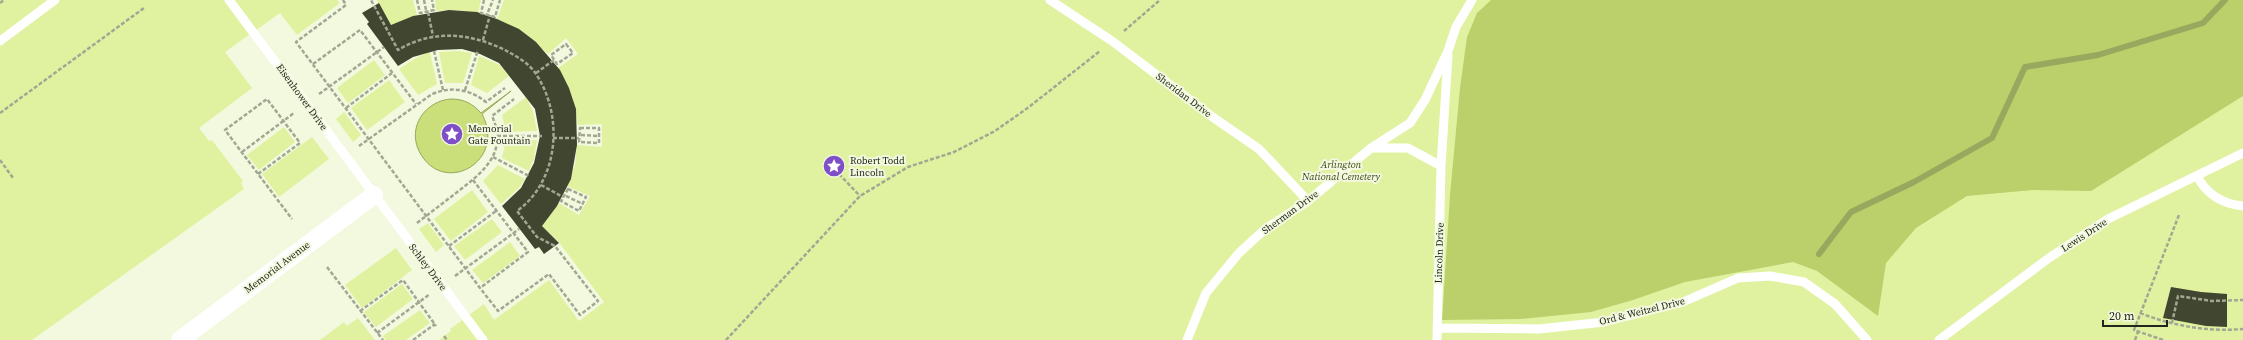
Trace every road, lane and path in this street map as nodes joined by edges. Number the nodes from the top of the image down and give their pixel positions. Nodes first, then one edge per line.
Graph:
1 (4, 0) edge
2 (55, 0) edge
3 (229, 0) edge
4 (343, 0) edge
5 (371, 0) edge
6 (417, 0) edge
7 (424, 0) edge
8 (432, 0) edge
9 (484, 0) edge
10 (492, 0) edge
11 (500, 0) edge
12 (1050, 0) edge
13 (1160, 0) edge
14 (1472, 0) edge
15 (0, 3) edge
16 (144, 8) dead end
17 (427, 11) junction
18 (488, 12) dead end
19 (490, 15) junction
20 (434, 36) junction
21 (483, 40) junction
22 (1112, 41) junction
23 (0, 42) edge
24 (384, 47) dead end
25 (434, 50) dead end
26 (478, 50) dead end
27 (1448, 51) junction
28 (377, 52) junction
29 (1098, 52) dead end
30 (554, 60) junction
31 (313, 64) junction
32 (392, 73) junction
33 (536, 73) junction
34 (330, 86) junction
35 (505, 88) dead end
36 (443, 90) junction
37 (465, 90) junction
38 (319, 94) dead end
39 (514, 99) dead end
40 (416, 104) junction
41 (346, 108) junction
42 (294, 112) dead end
43 (0, 113) edge
44 (283, 121) junction
45 (497, 136) junction
46 (542, 136) dead end
47 (599, 136) junction
48 (580, 137) junction
49 (554, 138) junction
50 (369, 139) junction
51 (359, 146) dead end
52 (1371, 148) junction
53 (242, 152) junction
54 (2243, 153) edge
55 (493, 157) junction
56 (0, 160) edge
57 (1441, 166) junction
58 (258, 174) junction
59 (839, 174) dead end
60 (529, 176) dead end
61 (2197, 176) junction
62 (13, 178) dead end
63 (473, 180) junction
64 (541, 185) junction
65 (374, 195) junction
66 (565, 196) junction
67 (860, 196) junction
68 (1308, 201) junction
69 (583, 204) junction
70 (2243, 206) edge
71 (496, 210) junction
72 (2179, 215) dead end
73 (427, 216) junction
74 (292, 219) dead end
75 (417, 223) dead end
76 (519, 229) dead end
77 (513, 233) junction
78 (449, 246) junction
79 (327, 267) dead end
80 (466, 268) junction
81 (455, 276) dead end
82 (480, 288) junction
83 (430, 294) dead end
84 (2243, 300) edge
85 (419, 302) junction
86 (360, 311) junction
87 (2140, 313) junction
88 (2172, 323) junction
89 (1437, 328) junction
90 (2243, 329) edge
91 (2138, 332) junction
92 (377, 333) junction
93 (444, 336) dead end
94 (180, 340) edge
95 (383, 340) edge
96 (413, 340) edge
97 (447, 340) edge
98 (483, 340) edge
99 (726, 340) edge
100 (1187, 340) edge
101 (1437, 340) edge
102 (1867, 340) edge
103 (1939, 340) edge
104 (2135, 340) edge
105 (2164, 340) edge

1 - 15 path
2 - 23 lane
3 - 65 lane, Eisenhower Drive
4 - 31 path
5 - 20 path
6 - 17 path
7 - 17 path
8 - 17 path
9 - 19 path
10 - 18 path
11 - 19 path
12 - 22 lane, Sheridan Drive
13 - 22 path
14 - 27 lane, Sherman Drive
16 - 43 path
17 - 20 path
19 - 21 path
20 - 21 path
21 - 33 path
22 - 68 lane, Sheridan Drive
24 - 28 path
25 - 36 path
26 - 37 path
27 - 52 lane, Sherman Drive
27 - 57 lane, Lincoln Drive
28 - 31 path
28 - 32 path
28 - 34 path
29 - 67 path
30 - 30 path
30 - 33 path
31 - 34 path
32 - 40 path
32 - 41 path
33 - 49 path
34 - 38 path
34 - 41 path
35 - 37 path
36 - 37 path
36 - 40 path
39 - 45 path
40 - 50 path
41 - 50 path
42 - 44 path
44 - 53 path
44 - 53 path
44 - 58 path
45 - 46 path
45 - 55 path
47 - 48 path
47 - 48 path
47 - 48 path
48 - 49 path
49 - 64 path
50 - 51 path
50 - 73 path
52 - 57 lane
52 - 68 lane, Sherman Drive
53 - 58 path
54 - 61 lane, Lewis Drive
55 - 60 path
55 - 63 path
56 - 62 path
57 - 89 lane, Lincoln Drive
58 - 74 path
59 - 67 path
61 - 70 lane
61 - 103 lane, Lewis Drive
63 - 71 path
63 - 73 path
64 - 66 path
64 - 82 path
65 - 94 street, Memorial Avenue
65 - 98 lane, Schley Drive
66 - 69 path
66 - 69 path
66 - 69 path
67 - 99 path
68 - 100 lane, Sherman Drive
71 - 77 path
71 - 78 path
72 - 87 path
73 - 75 path
73 - 78 path
76 - 77 path
77 - 80 path
77 - 82 path
78 - 80 path
79 - 86 path
80 - 81 path
80 - 82 path
83 - 85 path
84 - 88 path
85 - 86 path
85 - 92 path
85 - 96 path
86 - 92 path
87 - 88 path
87 - 91 path
88 - 90 path
89 - 101 lane, Lincoln Drive
89 - 102 lane, Ord & Weitzel Drive
91 - 104 path
91 - 105 path
92 - 95 path
93 - 97 path

